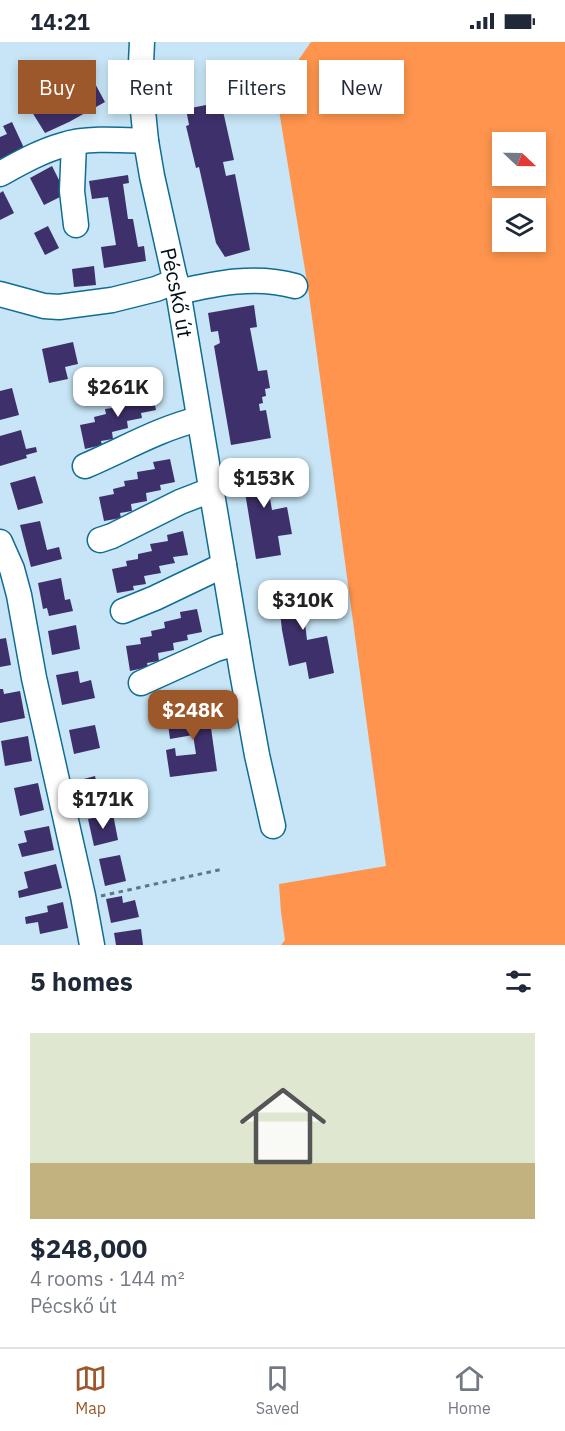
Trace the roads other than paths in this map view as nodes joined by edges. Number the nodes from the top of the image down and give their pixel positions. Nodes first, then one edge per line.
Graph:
1 (142, 42) edge
2 (146, 141) junction
3 (74, 143) junction
4 (0, 174) edge
5 (76, 225) dead end
6 (177, 286) junction
7 (295, 286) dead end
8 (0, 294) edge
9 (199, 419) junction
10 (85, 466) dead end
11 (211, 490) junction
12 (100, 540) dead end
13 (0, 542) edge
14 (224, 565) junction
15 (123, 611) dead end
16 (237, 643) junction
17 (141, 683) dead end
18 (273, 826) dead end
19 (92, 945) edge

1 - 2 street, Pécskő út
2 - 3 street
2 - 6 street, Pécskő út
3 - 4 street
3 - 5 street
6 - 7 street
6 - 8 street
6 - 9 street, Pécskő út
9 - 10 street
9 - 11 street, Pécskő út
11 - 12 street
11 - 14 street, Pécskő út
13 - 19 street
14 - 15 street
14 - 16 street, Pécskő út
16 - 17 street
16 - 18 street, Pécskő út

